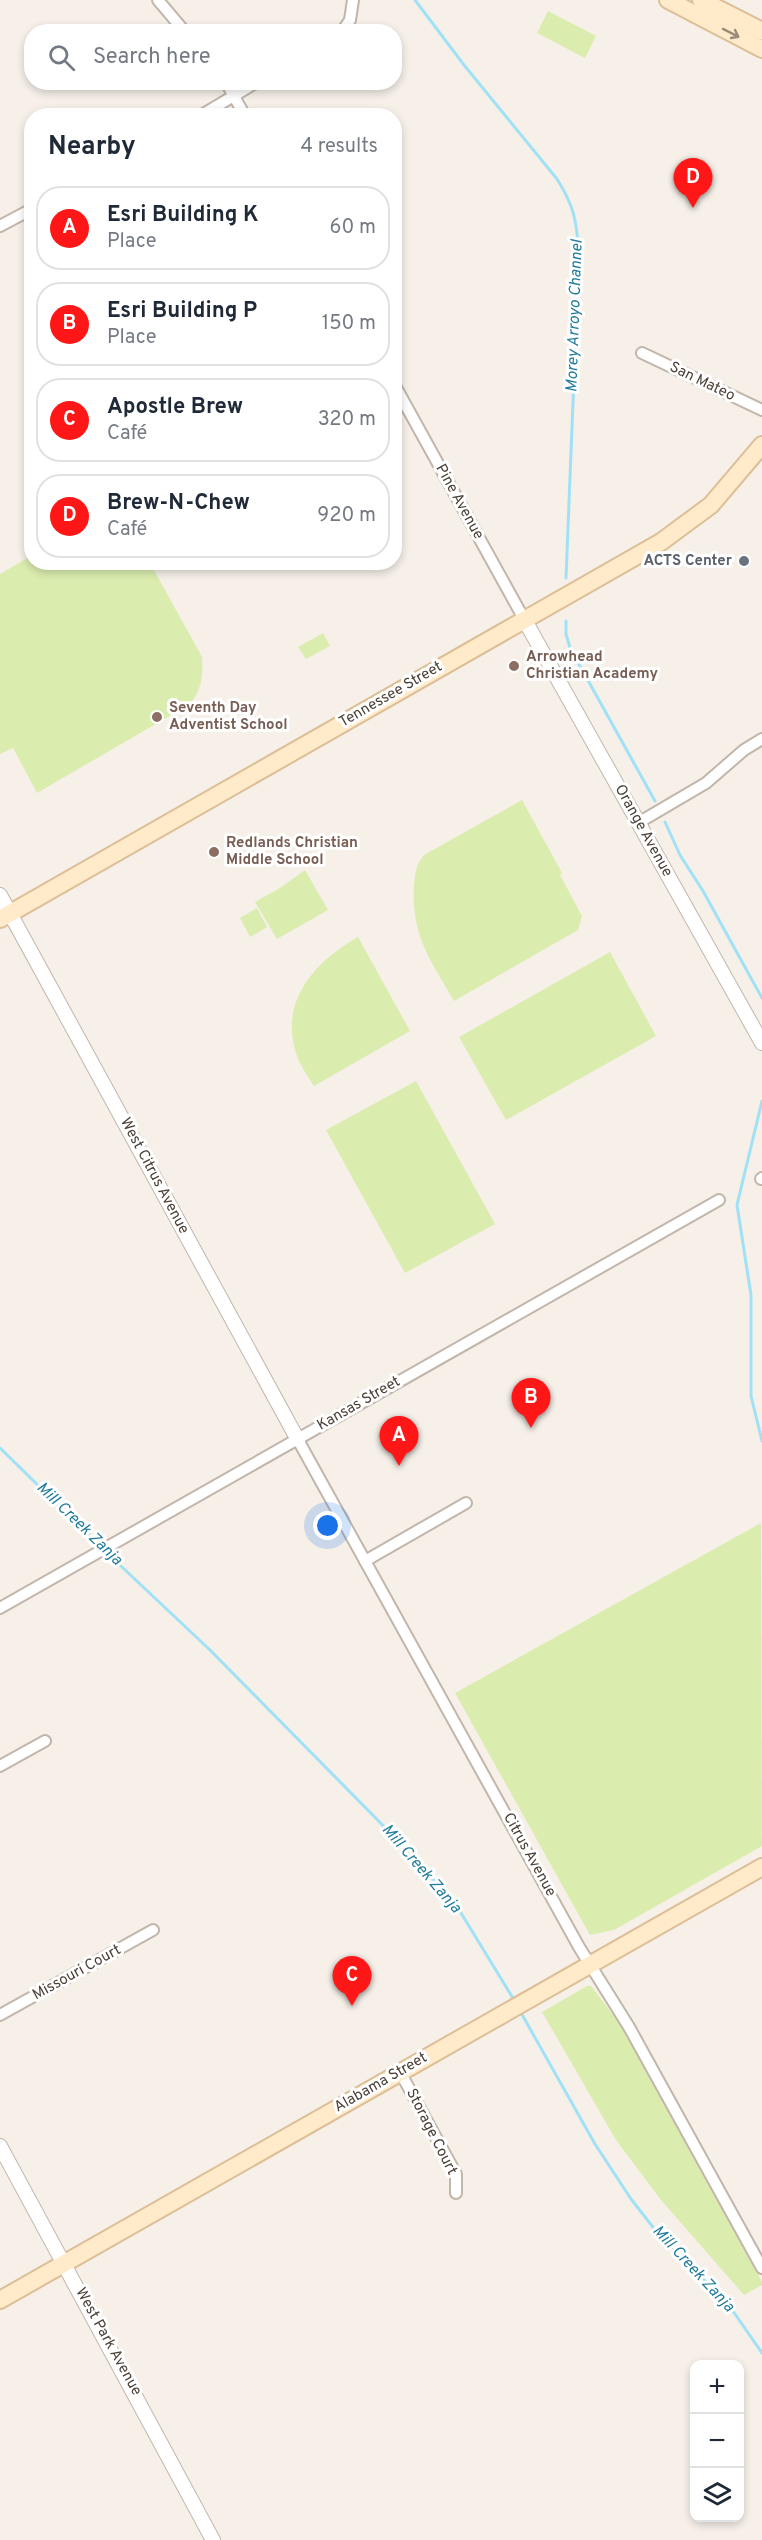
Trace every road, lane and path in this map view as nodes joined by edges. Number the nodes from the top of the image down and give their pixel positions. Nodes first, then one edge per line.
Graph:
1 (158, 0) edge
2 (353, 0) edge
3 (668, 0) edge
4 (701, 0) edge
5 (178, 24) edge
6 (347, 24) edge
7 (762, 31) edge
8 (762, 49) edge
9 (231, 90) edge
10 (244, 90) edge
11 (234, 96) junction
12 (214, 108) edge
13 (241, 108) edge
14 (24, 213) edge
15 (0, 226) edge
16 (642, 353) dead end
17 (402, 398) edge
18 (762, 410) edge
19 (762, 445) edge
20 (524, 619) junction
21 (762, 739) edge
22 (638, 823) junction
23 (0, 895) edge
24 (5, 916) edge
25 (762, 1043) edge
26 (719, 1200) dead end
27 (298, 1440) junction
28 (466, 1503) dead end
29 (365, 1561) junction
30 (0, 1608) edge
31 (45, 1741) dead end
32 (0, 1766) edge
33 (762, 1867) edge
34 (153, 1930) dead end
35 (590, 1964) junction
36 (0, 2015) edge
37 (400, 2072) junction
38 (0, 2146) edge
39 (456, 2193) dead end
40 (65, 2264) junction
41 (762, 2268) edge
42 (0, 2300) edge
43 (213, 2540) edge

1 - 5 street
2 - 6 street
3 -> 8 main road
4 - 7 main road
9 - 11 street
10 - 11 street
11 - 12 street
11 - 13 street
14 - 15 street
16 - 18 street, San Mateo
17 - 20 street, Pine Avenue
19 - 20 main road, Tennessee Street
20 - 22 street, Orange Avenue
20 - 24 main road, Tennessee Street
21 - 22 street
22 - 25 street, Orange Avenue
23 - 24 street, West Citrus Avenue
24 - 27 street, West Citrus Avenue
26 - 27 street, Kansas Street
27 - 29 street, Citrus Avenue
27 - 30 street, Kansas Street
28 - 29 street
29 - 35 street, Citrus Avenue
31 - 32 street
33 - 35 main road, Alabama Street
34 - 36 street, Missouri Court
35 - 37 main road, Alabama Street
35 - 41 street, Citrus Avenue
37 - 39 street, Storage Court
37 - 40 main road, Alabama Street
38 - 40 street, West Park Avenue
40 - 42 main road, Alabama Street
40 - 43 street, West Park Avenue

